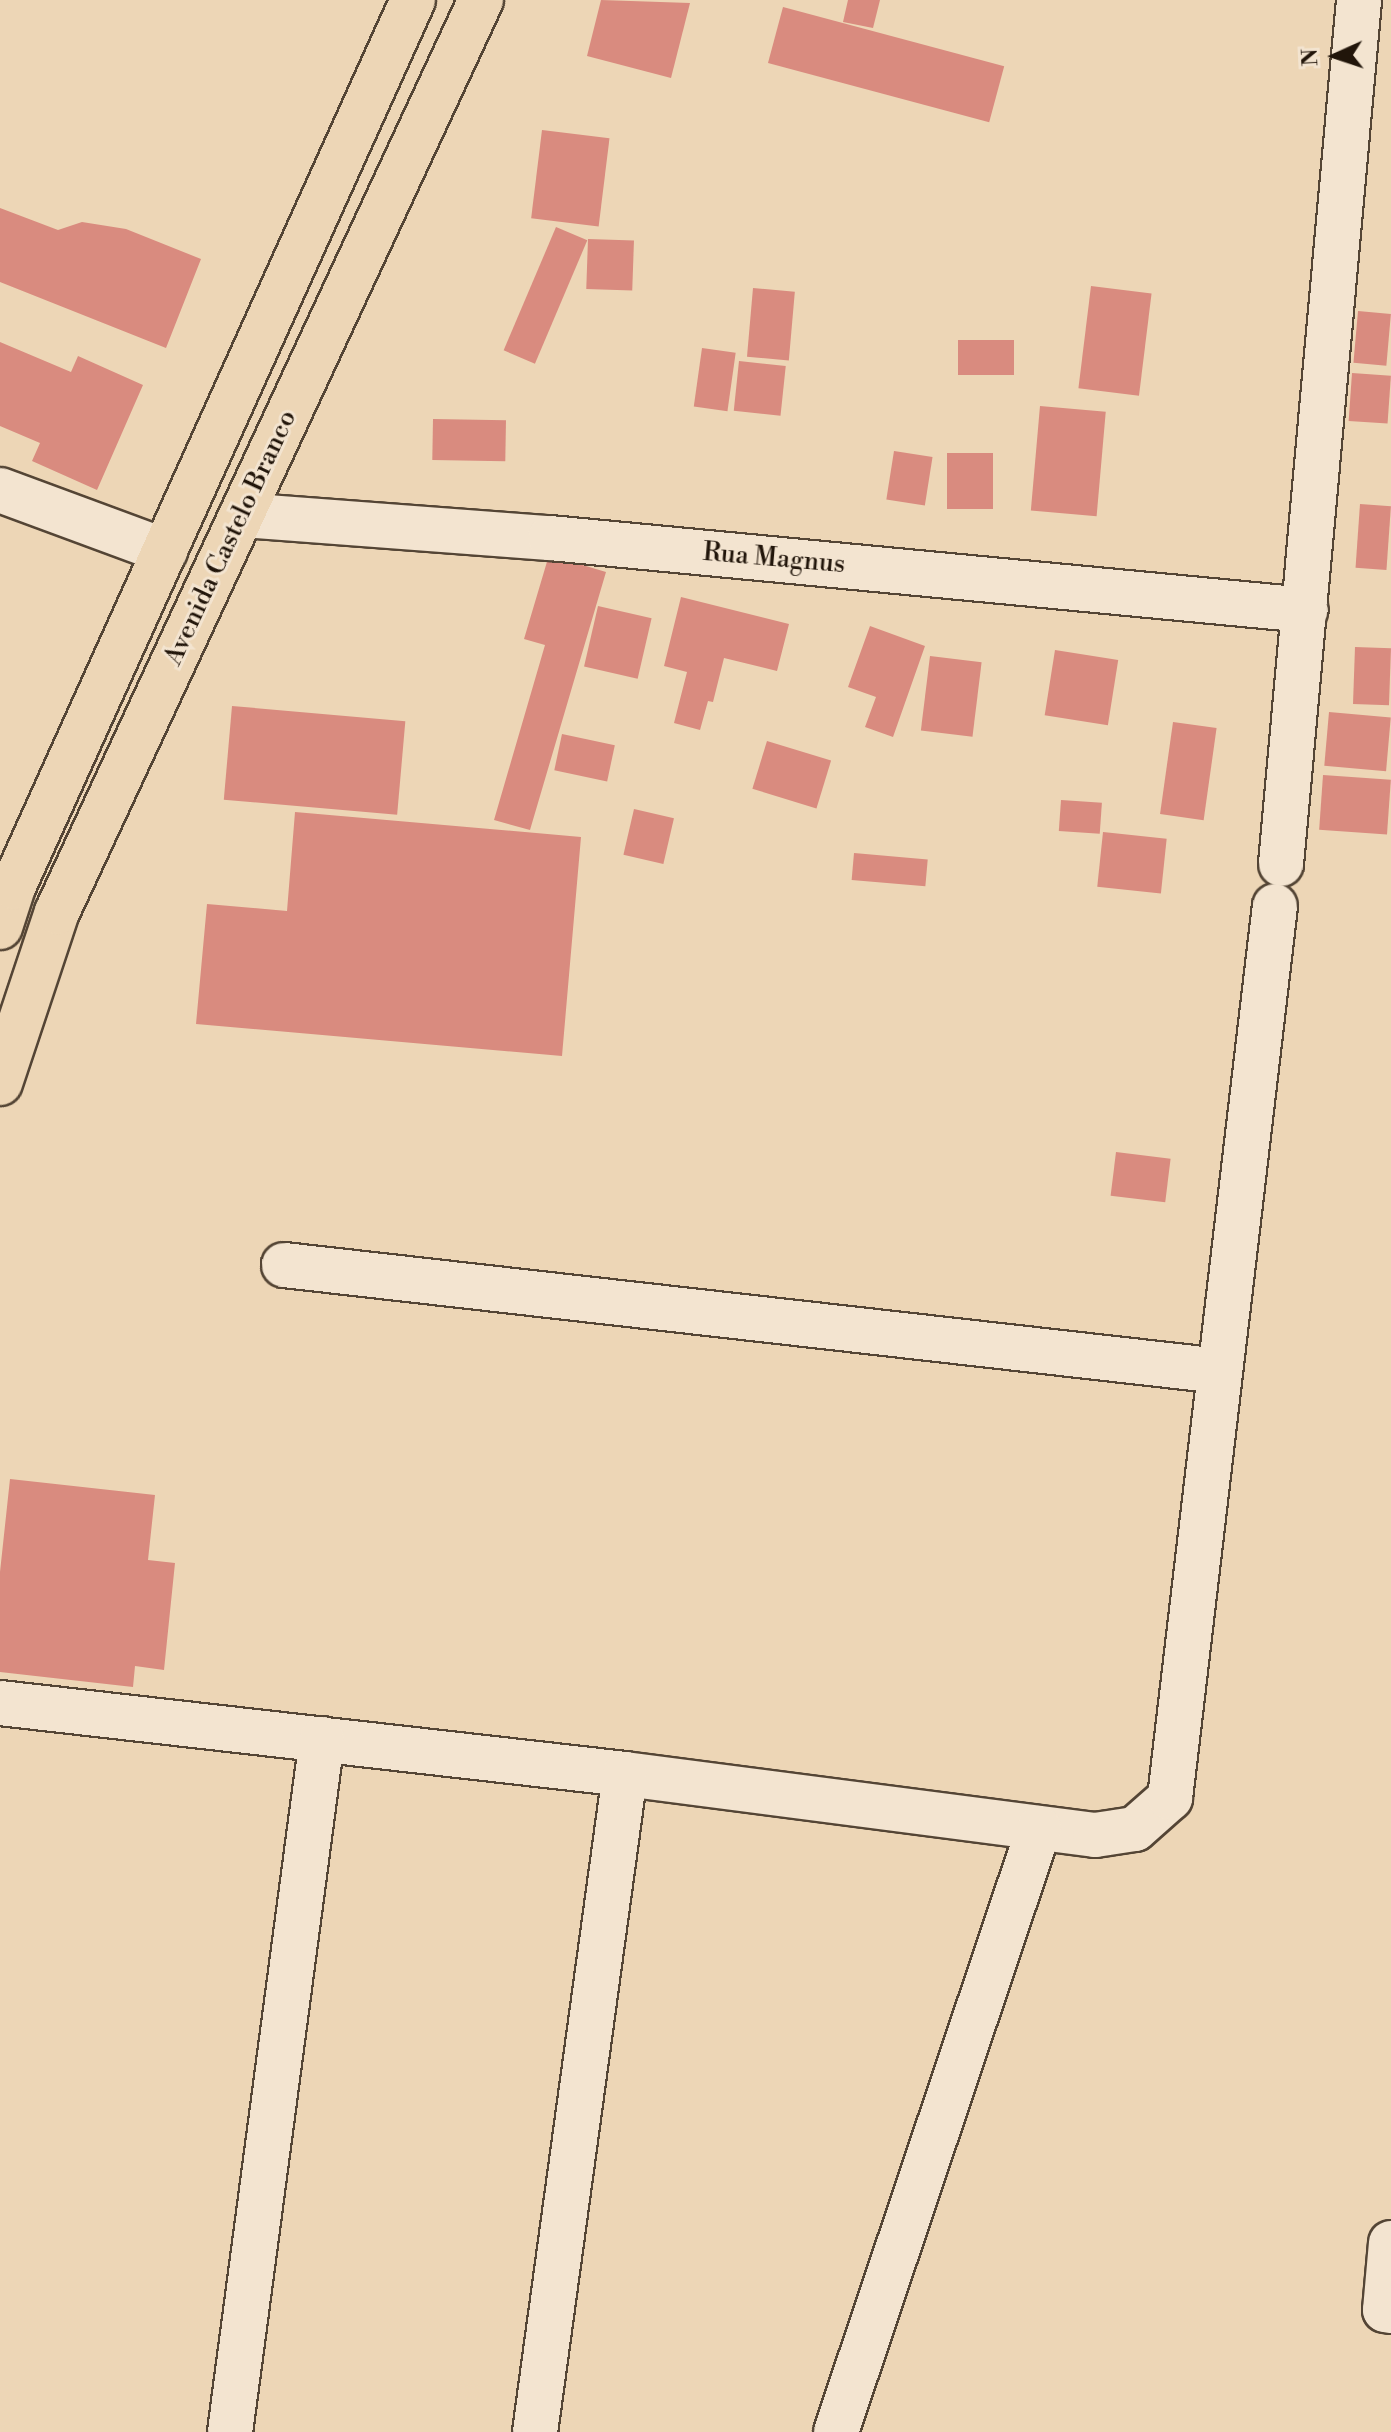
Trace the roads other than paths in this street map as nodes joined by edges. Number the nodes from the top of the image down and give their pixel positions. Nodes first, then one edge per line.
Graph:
1 (413, 0) edge
2 (481, 0) edge
3 (1359, 0) edge
4 (0, 490) edge
5 (242, 515) junction
6 (165, 551) junction
7 (1306, 610) junction
8 (0, 927) edge
9 (0, 1083) edge
10 (284, 1265) dead end
11 (1220, 1371) junction
12 (0, 1703) edge
13 (322, 1739) junction
14 (625, 1774) junction
15 (1039, 1828) junction
16 (1391, 2243) edge
17 (1391, 2311) edge
18 (230, 2432) edge
19 (535, 2432) edge
20 (836, 2432) edge

1 - 6 main road, Avenida Castelo Branco
2 - 5 main road, Avenida Castelo Branco
3 - 7 street
4 - 6 street
5 - 7 street, Rua Magnus
5 - 9 main road, Avenida Castelo Branco
6 - 8 main road, Avenida Castelo Branco
7 - 11 street
10 - 11 street
11 - 15 street
12 - 13 street
13 - 14 street
13 - 18 street
14 - 15 street
14 - 19 street
15 - 20 street
16 - 17 street

